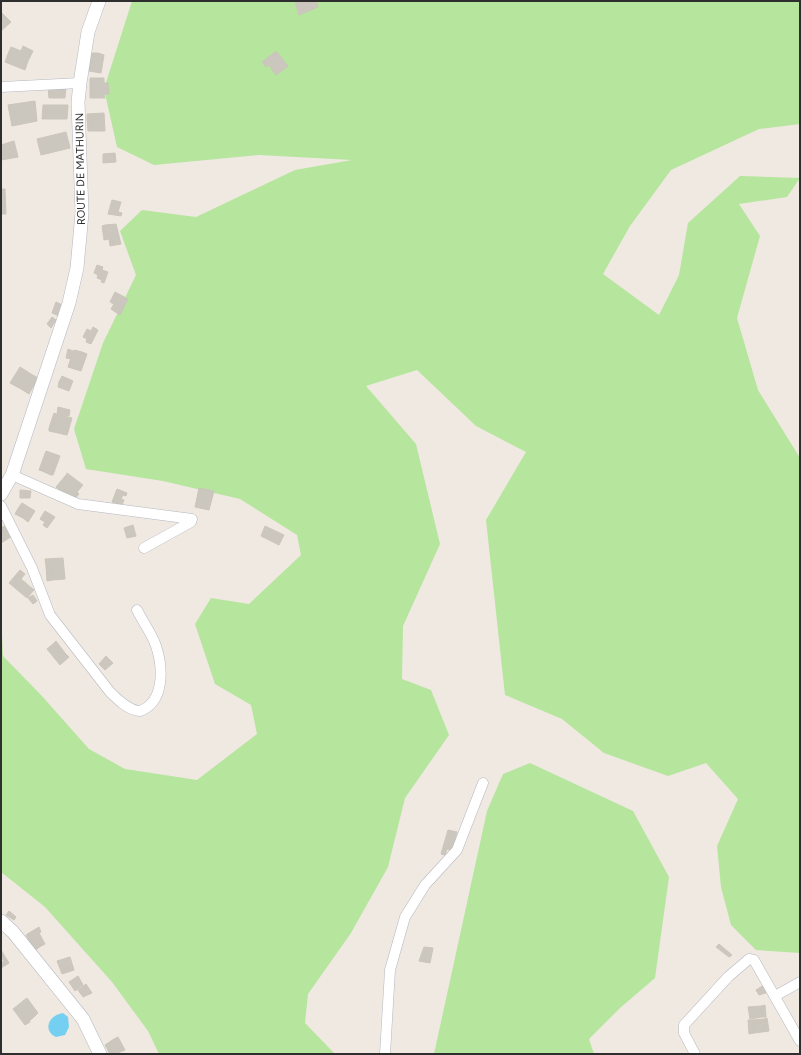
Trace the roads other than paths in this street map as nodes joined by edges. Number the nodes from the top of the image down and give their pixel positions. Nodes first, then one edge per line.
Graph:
1 (99, 1) edge
2 (80, 83) junction
3 (1, 87) edge
4 (12, 475) junction
5 (1, 494) edge
6 (1, 506) edge
7 (144, 548) dead end
8 (137, 610) dead end
9 (483, 783) dead end
10 (1, 921) edge
11 (800, 982) edge
12 (775, 996) junction
13 (800, 1041) edge
14 (100, 1054) edge
15 (385, 1054) edge
16 (695, 1054) edge

1 - 2 street, ROUTE DE MATHURIN
2 - 3 street
2 - 4 street, ROUTE DE MATHURIN
4 - 5 street, ROUTE DE MATHURIN
4 - 7 street
6 - 8 street
9 - 15 street
10 - 14 street
11 - 12 street
12 - 13 street
12 - 16 street

